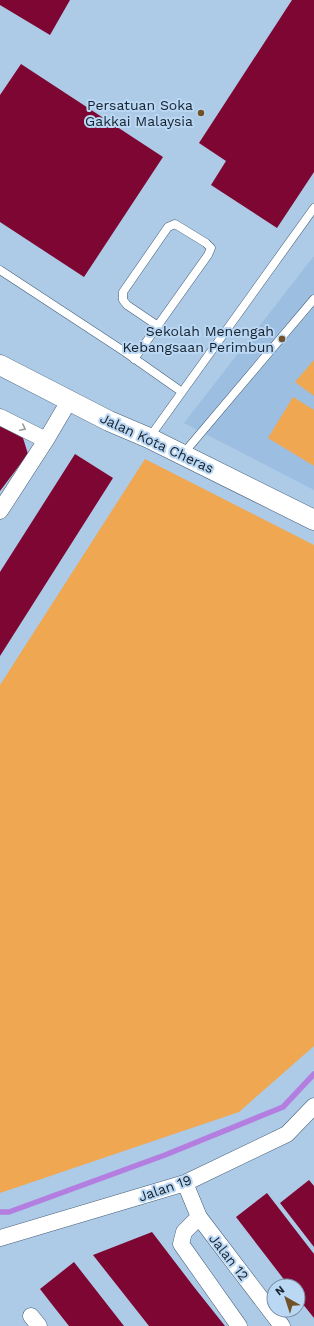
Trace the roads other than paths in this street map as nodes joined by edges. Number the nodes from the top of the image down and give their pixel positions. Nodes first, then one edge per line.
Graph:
1 (314, 208) edge
2 (0, 270) edge
3 (314, 299) edge
4 (158, 326) junction
5 (134, 359) junction
6 (0, 365) edge
7 (182, 392) junction
8 (69, 401) junction
9 (0, 417) edge
10 (149, 438) junction
11 (46, 440) junction
12 (182, 455) junction
13 (1, 509) edge
14 (314, 520) edge
15 (314, 1106) edge
16 (185, 1183) junction
17 (199, 1217) junction
18 (0, 1238) edge
19 (239, 1326) edge
20 (282, 1326) edge

1 - 7 lane
2 - 5 lane
3 - 12 lane
4 - 4 lane
4 - 5 lane
5 - 7 lane
6 - 8 street, Jalan Kota Cheras
7 - 10 lane
8 - 10 street, Jalan Kota Cheras
8 - 11 street
9 -> 11 street
10 - 12 street, Jalan Kota Cheras
11 - 13 street
12 - 14 street, Jalan Kota Cheras
15 - 16 street, Jalan 19
16 - 17 street, Jalan 12
16 - 18 street, Jalan 19
17 - 19 street
17 - 20 street, Jalan 12

